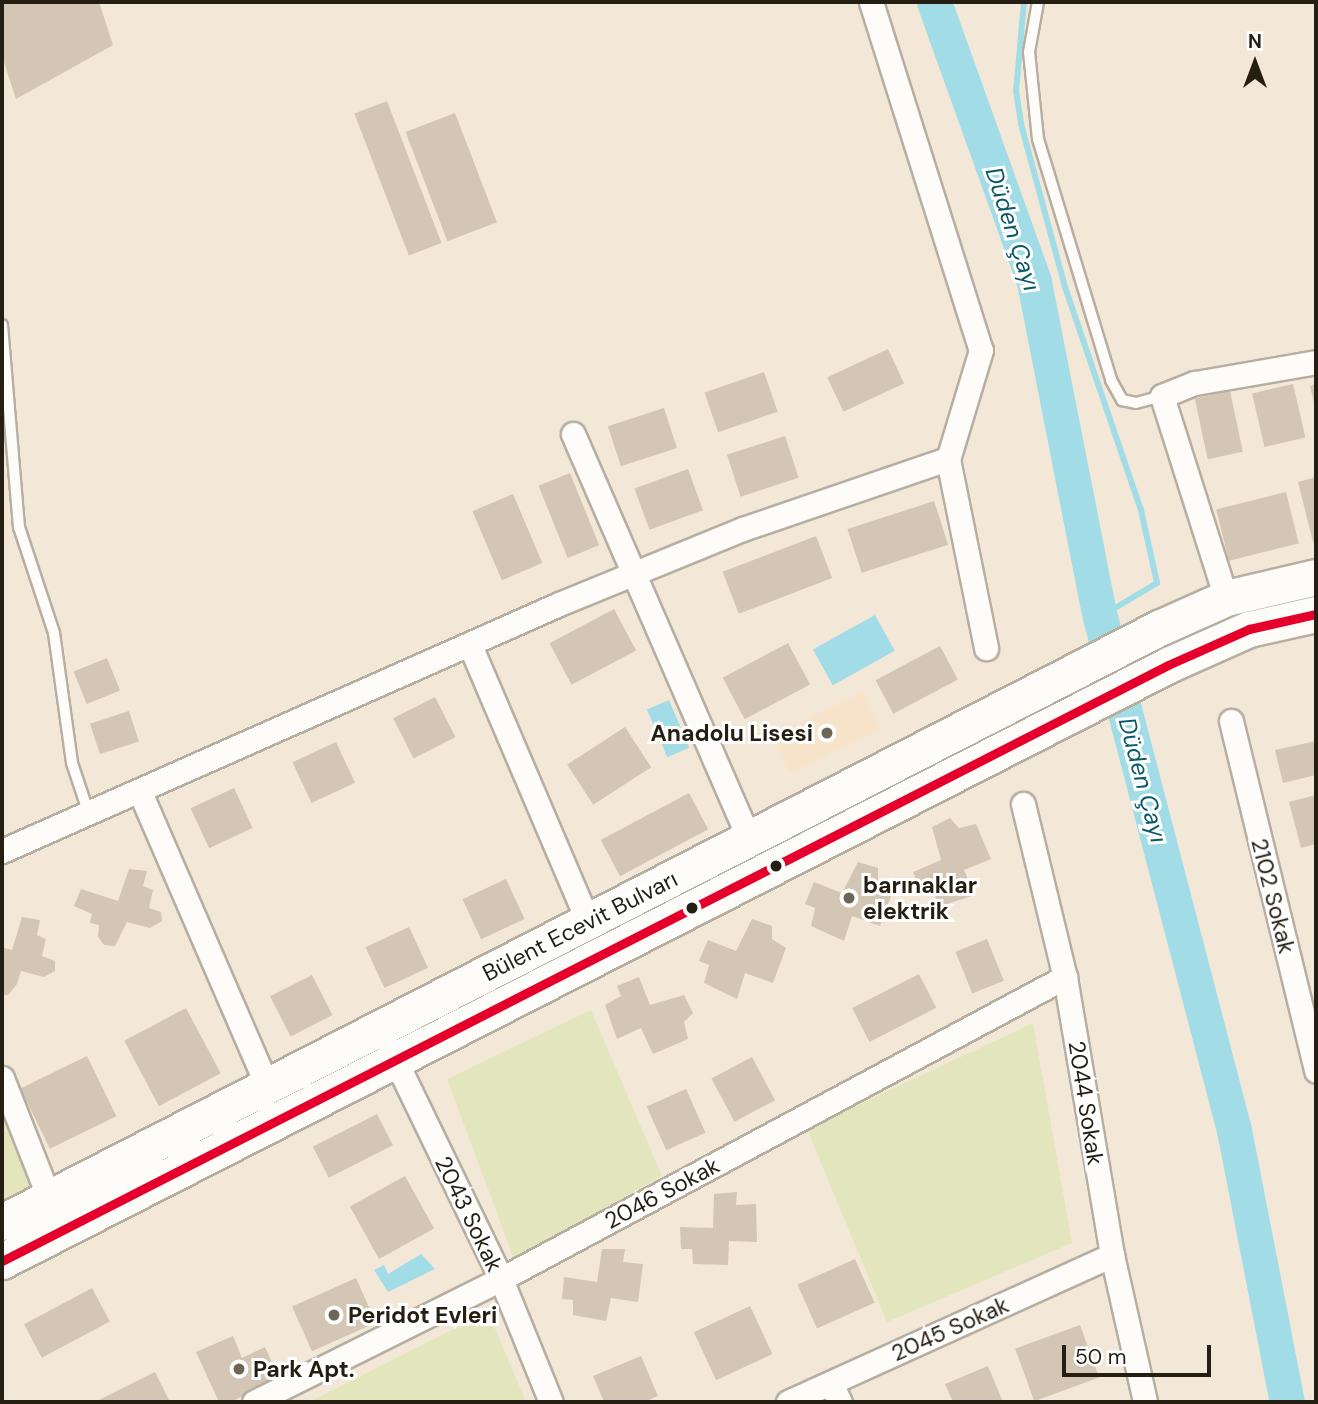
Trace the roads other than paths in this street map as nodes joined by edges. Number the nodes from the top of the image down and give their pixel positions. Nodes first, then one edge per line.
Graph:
1 (871, 2) edge
2 (1038, 2) edge
3 (2, 325) edge
4 (1316, 362) edge
5 (1162, 396) junction
6 (573, 434) dead end
7 (948, 460) junction
8 (631, 575) junction
9 (1316, 577) edge
10 (1226, 598) junction
11 (1316, 614) edge
12 (470, 645) junction
13 (986, 648) dead end
14 (1043, 708) junction
15 (1231, 721) dead end
16 (140, 792) junction
17 (1023, 804) dead end
18 (89, 814) junction
19 (749, 839) junction
20 (2, 851) edge
21 (588, 922) junction
22 (1065, 977) junction
23 (379, 1029) junction
24 (395, 1059) junction
25 (1316, 1071) edge
26 (2, 1078) edge
27 (267, 1086) junction
28 (49, 1198) junction
29 (2, 1222) edge
30 (1112, 1255) junction
31 (2, 1261) edge
32 (501, 1279) junction
33 (836, 1392) edge
34 (254, 1402) edge
35 (551, 1402) edge
36 (788, 1402) edge
37 (1145, 1402) edge

1 - 7 street
2 - 5 lane
3 - 18 lane
4 - 5 street
5 - 10 street
6 - 8 street
7 - 8 street
7 - 13 street
8 - 12 street
8 - 19 street
9 - 10 main road, Bülent Ecevit Bulvarı
10 - 14 main road, Bülent Ecevit Bulvarı
11 - 14 main road, Bülent Ecevit Bulvarı
12 - 16 street
12 - 21 street
14 - 19 main road, Bülent Ecevit Bulvarı
14 - 24 main road, Bülent Ecevit Bulvarı
15 - 25 street, 2102 Sokak
16 - 18 street
16 - 27 street
17 - 22 street, 2044 Sokak
18 - 20 street
19 - 21 main road, Bülent Ecevit Bulvarı
21 - 23 main road, Bülent Ecevit Bulvarı
22 - 30 street, 2044 Sokak
22 - 32 street, 2046 Sokak
23 - 24 street, 2043 Sokak
23 - 27 main road, Bülent Ecevit Bulvarı
24 - 31 main road, Bülent Ecevit Bulvarı
24 - 32 street, 2043 Sokak
26 - 28 street
27 - 28 main road, Bülent Ecevit Bulvarı
28 - 29 main road, Bülent Ecevit Bulvarı
30 - 33 street, 2045 Sokak
30 - 37 street, 2044 Sokak
32 - 34 street, 2046 Sokak
32 - 35 street, 2043 Sokak
33 - 36 street, 2045 Sokak

